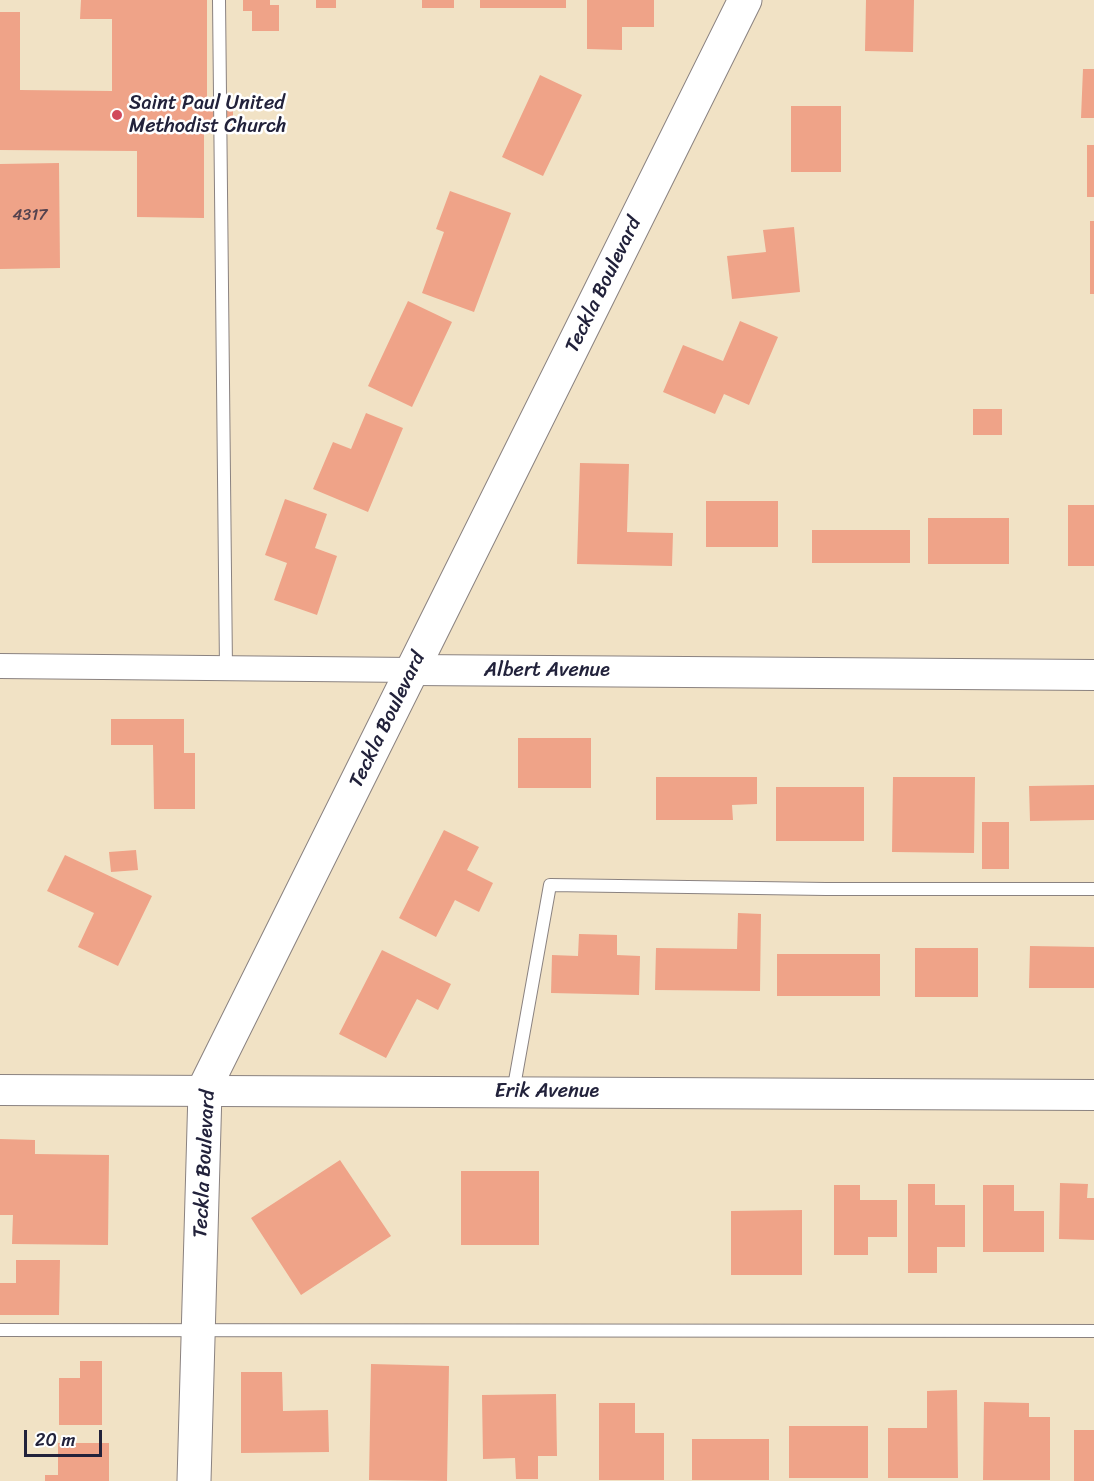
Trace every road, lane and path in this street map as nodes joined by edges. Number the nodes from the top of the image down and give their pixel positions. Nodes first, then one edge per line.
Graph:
1 (219, 0) edge
2 (745, 0) edge
3 (0, 666) edge
4 (226, 668) junction
5 (413, 670) junction
6 (1094, 675) edge
7 (1094, 890) edge
8 (0, 1090) edge
9 (205, 1091) junction
10 (513, 1092) junction
11 (1094, 1095) edge
12 (199, 1329) junction
13 (0, 1330) edge
14 (1094, 1331) edge
15 (194, 1481) edge

1 - 4 lane
2 - 5 main road, Teckla Boulevard
3 - 4 street, Albert Avenue
4 - 5 street, Albert Avenue
5 - 6 street, Albert Avenue
5 - 9 main road, Teckla Boulevard
7 - 10 lane
8 - 9 street, Erik Avenue
9 - 10 street, Erik Avenue
9 - 12 main road, Teckla Boulevard
10 - 11 street, Erik Avenue
12 - 13 lane
12 - 14 lane
12 - 15 main road, Teckla Boulevard

